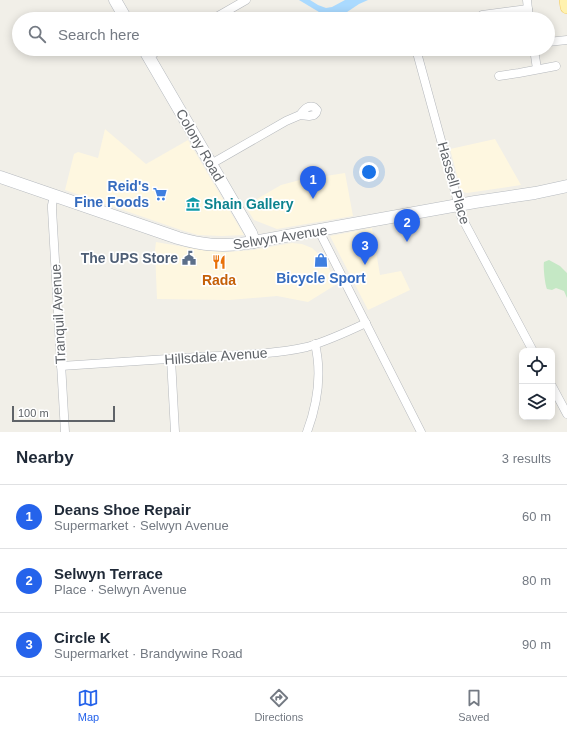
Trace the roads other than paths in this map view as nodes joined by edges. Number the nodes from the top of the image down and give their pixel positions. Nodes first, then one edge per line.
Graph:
1 (115, 0) edge
2 (246, 0) edge
3 (566, 0) edge
4 (527, 4) edge
5 (567, 7) edge
6 (122, 12) edge
7 (225, 12) edge
8 (494, 12) edge
9 (567, 40) edge
10 (555, 41) edge
11 (148, 56) edge
12 (418, 56) edge
13 (535, 56) edge
14 (556, 66) dead end
15 (537, 69) junction
16 (499, 76) dead end
17 (300, 115) dead end
18 (211, 164) junction
19 (0, 177) edge
20 (567, 186) edge
21 (54, 196) junction
22 (458, 205) junction
23 (319, 230) junction
24 (254, 242) junction
25 (366, 323) junction
26 (315, 344) junction
27 (532, 348) edge
28 (171, 359) junction
29 (61, 366) junction
30 (555, 392) edge
31 (567, 414) edge
32 (66, 432) edge
33 (175, 432) edge
34 (307, 432) edge
35 (421, 432) edge

1 - 6 street
2 - 7 street
3 - 5 main road
4 - 8 street
9 - 10 street
11 - 18 street, Colony Road
12 - 22 street, Hassell Place
13 - 15 street
14 - 15 street
15 - 16 street
17 - 18 street
18 - 24 street, Colony Road
19 - 21 street, Selwyn Avenue
20 - 22 street, Selwyn Avenue
21 - 24 street, Selwyn Avenue
21 - 29 street, Tranquil Avenue
22 - 23 street, Selwyn Avenue
22 - 27 street, Hassell Place
23 - 24 street, Selwyn Avenue
23 - 25 street
25 - 26 street, Hillsdale Avenue
25 - 35 street
26 - 28 street, Hillsdale Avenue
26 - 34 street
28 - 29 street, Hillsdale Avenue
28 - 33 street
29 - 32 street, Tranquil Avenue
30 - 31 street

